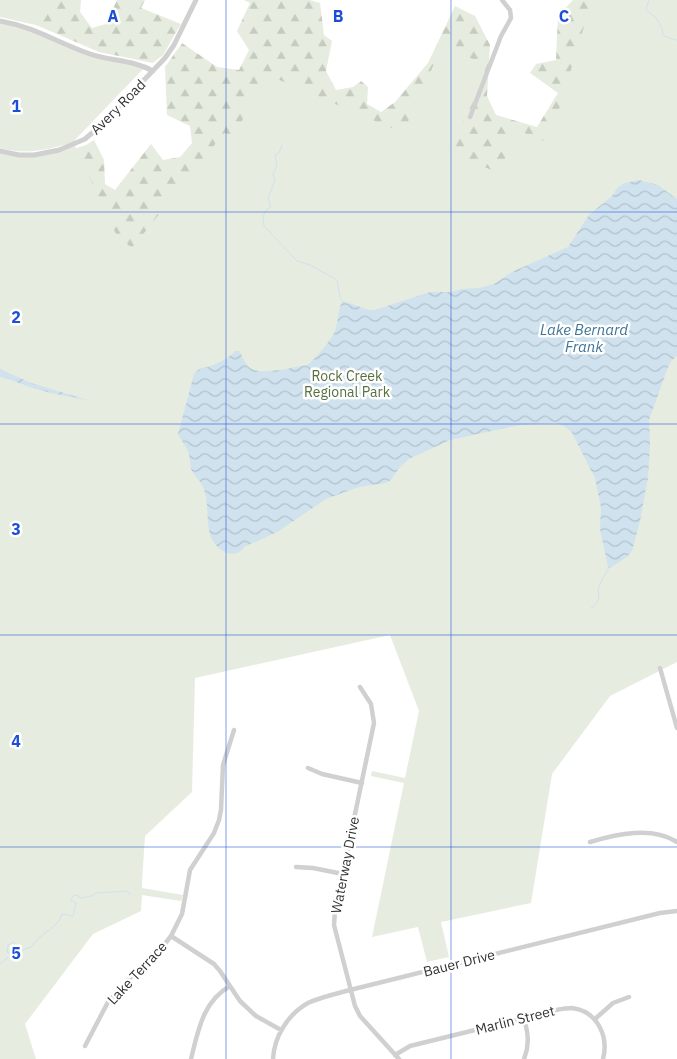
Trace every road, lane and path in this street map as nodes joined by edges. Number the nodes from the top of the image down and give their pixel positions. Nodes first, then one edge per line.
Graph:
1 (196, 0) edge
2 (502, 0) edge
3 (0, 21) edge
4 (153, 71) junction
5 (470, 117) dead end
6 (0, 151) edge
7 (660, 668) dead end
8 (360, 687) dead end
9 (677, 728) edge
10 (234, 730) dead end
11 (308, 768) dead end
12 (362, 783) junction
13 (590, 842) dead end
14 (677, 842) edge
15 (296, 867) dead end
16 (343, 874) junction
17 (677, 911) edge
18 (171, 936) junction
19 (230, 986) junction
20 (350, 990) junction
21 (628, 997) dead end
22 (524, 1018) junction
23 (595, 1019) junction
24 (281, 1030) junction
25 (85, 1046) dead end
26 (397, 1057) edge
27 (191, 1059) edge
28 (273, 1059) edge
29 (524, 1059) edge
30 (603, 1059) edge

1 - 4 street, Avery Road
2 - 5 street
3 - 4 street
4 - 6 street, Avery Road
7 - 9 street
8 - 12 street, Waterway Drive
10 - 18 street, Lake Terrace
11 - 12 street
12 - 16 street, Waterway Drive
13 - 14 street
15 - 16 street
16 - 20 street, Waterway Drive
17 - 20 street, Bauer Drive
18 - 19 street
18 - 25 street, Lake Terrace
19 - 24 street
19 - 27 street
20 - 24 street, Bauer Drive
20 - 26 street, Waterway Drive
21 - 23 street
22 - 23 street, Marlin Street
22 - 26 street, Marlin Street
22 - 29 street
23 - 30 street
24 - 28 street, Bauer Drive

